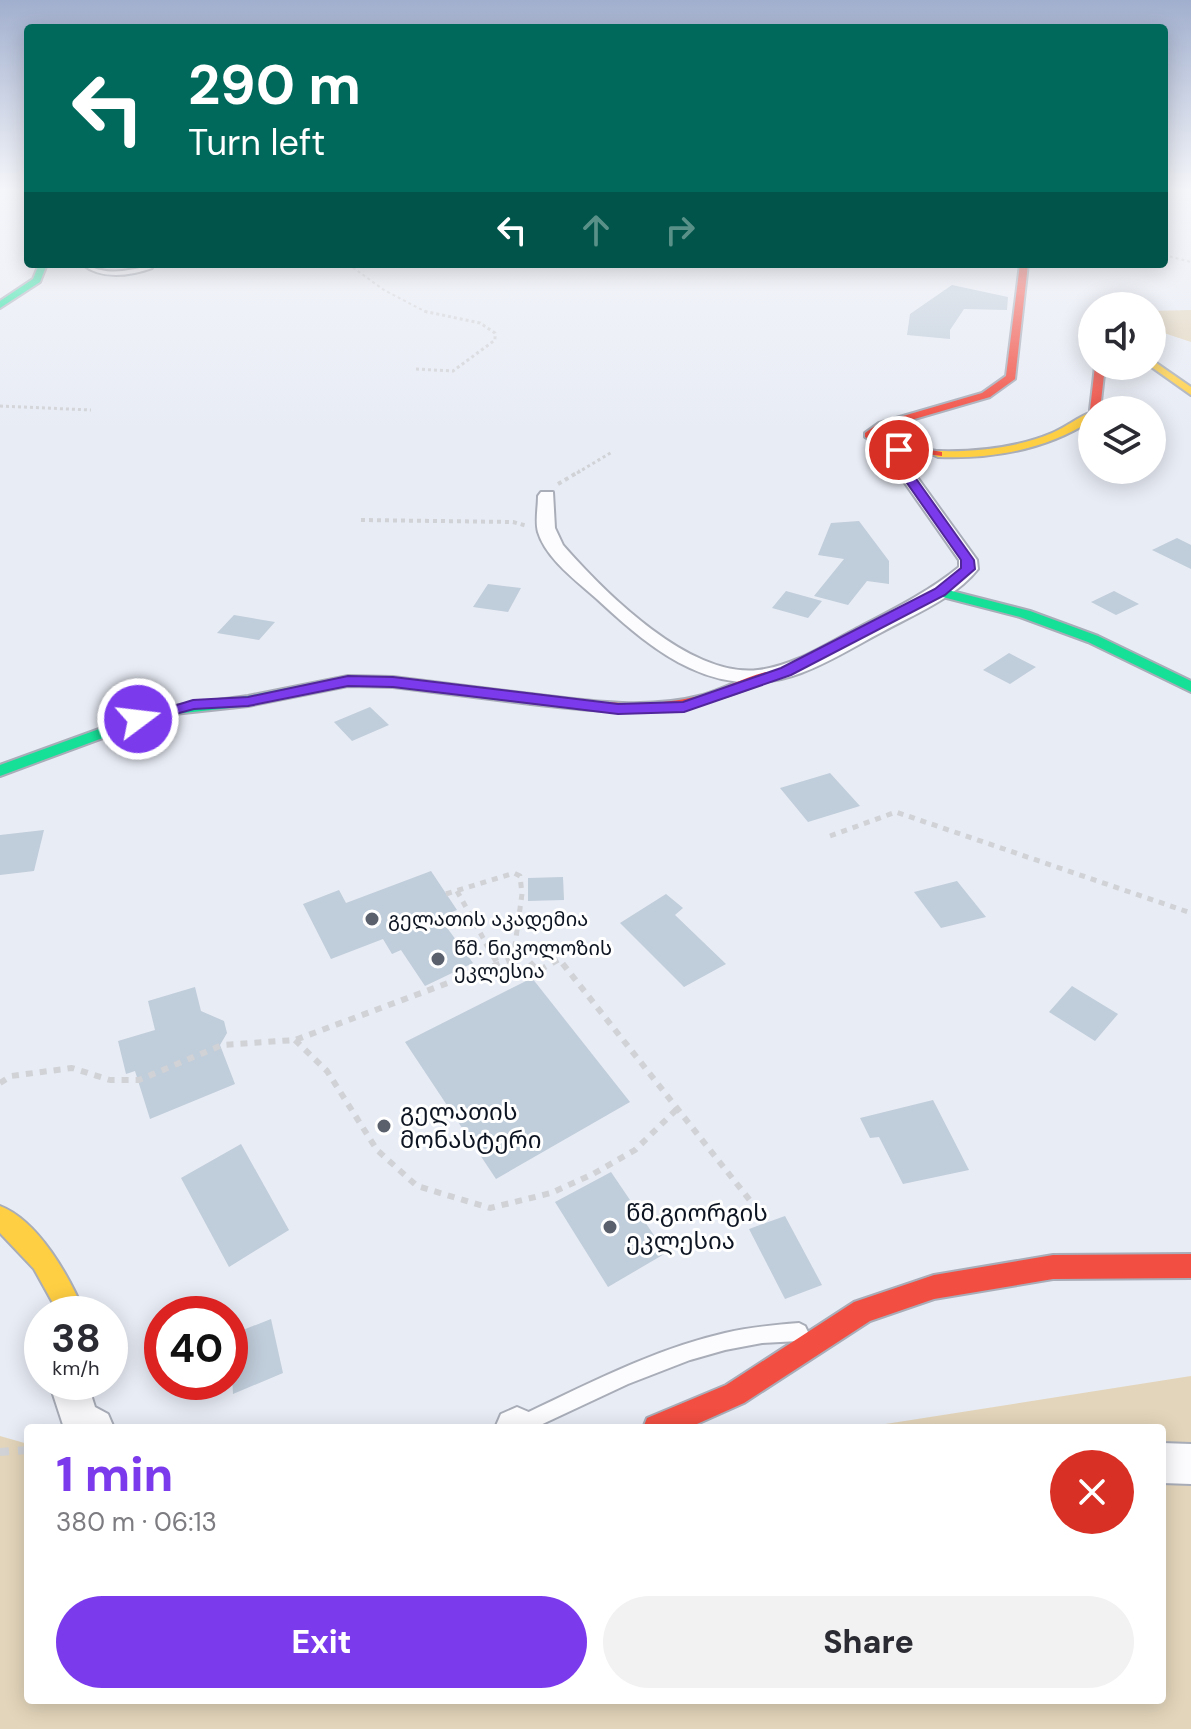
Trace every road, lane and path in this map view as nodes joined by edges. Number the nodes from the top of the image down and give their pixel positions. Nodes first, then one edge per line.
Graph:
1 (41, 269) edge
2 (92, 269) edge
3 (142, 269) edge
4 (355, 269) edge
5 (1023, 269) edge
6 (0, 305) edge
7 (416, 369) dead end
8 (1166, 373) edge
9 (1191, 392) edge
10 (0, 406) edge
11 (91, 410) dead end
12 (1078, 427) edge
13 (899, 450) junction
14 (612, 452) dead end
15 (547, 496) joint
16 (361, 520) dead end
17 (547, 533) junction
18 (940, 592) junction
19 (766, 676) junction
20 (1191, 687) edge
21 (0, 771) edge
22 (830, 836) dead end
23 (457, 891) junction
24 (446, 894) dead end
25 (1191, 913) edge
26 (523, 955) junction
27 (498, 964) junction
28 (295, 1040) junction
29 (0, 1083) edge
30 (678, 1108) junction
31 (0, 1217) edge
32 (767, 1222) dead end
33 (1191, 1266) edge
34 (67, 1296) edge
35 (826, 1332) junction
36 (74, 1400) edge
37 (87, 1424) edge
38 (523, 1424) edge
39 (666, 1424) edge
40 (24, 1450) edge
41 (0, 1452) edge
42 (1166, 1463) edge
43 (1191, 1464) edge

1 - 6 street
2 - 3 lane
4 - 7 path
5 - 13 street
8 - 9 street
10 - 11 path
12 - 13 street
13 - 18 street
14 - 15 path
15 - 17 street
16 - 17 path
17 - 19 street
18 - 19 street
18 - 20 street
19 - 21 street
22 - 25 path
23 - 24 path
23 - 26 path
23 - 27 path
26 - 27 path
26 - 30 path
27 - 28 path
28 - 29 path
28 - 30 path
30 - 32 path
31 - 34 street
33 - 35 street
35 - 38 lane
35 - 39 street
36 - 37 street
40 - 41 path
42 - 43 street

